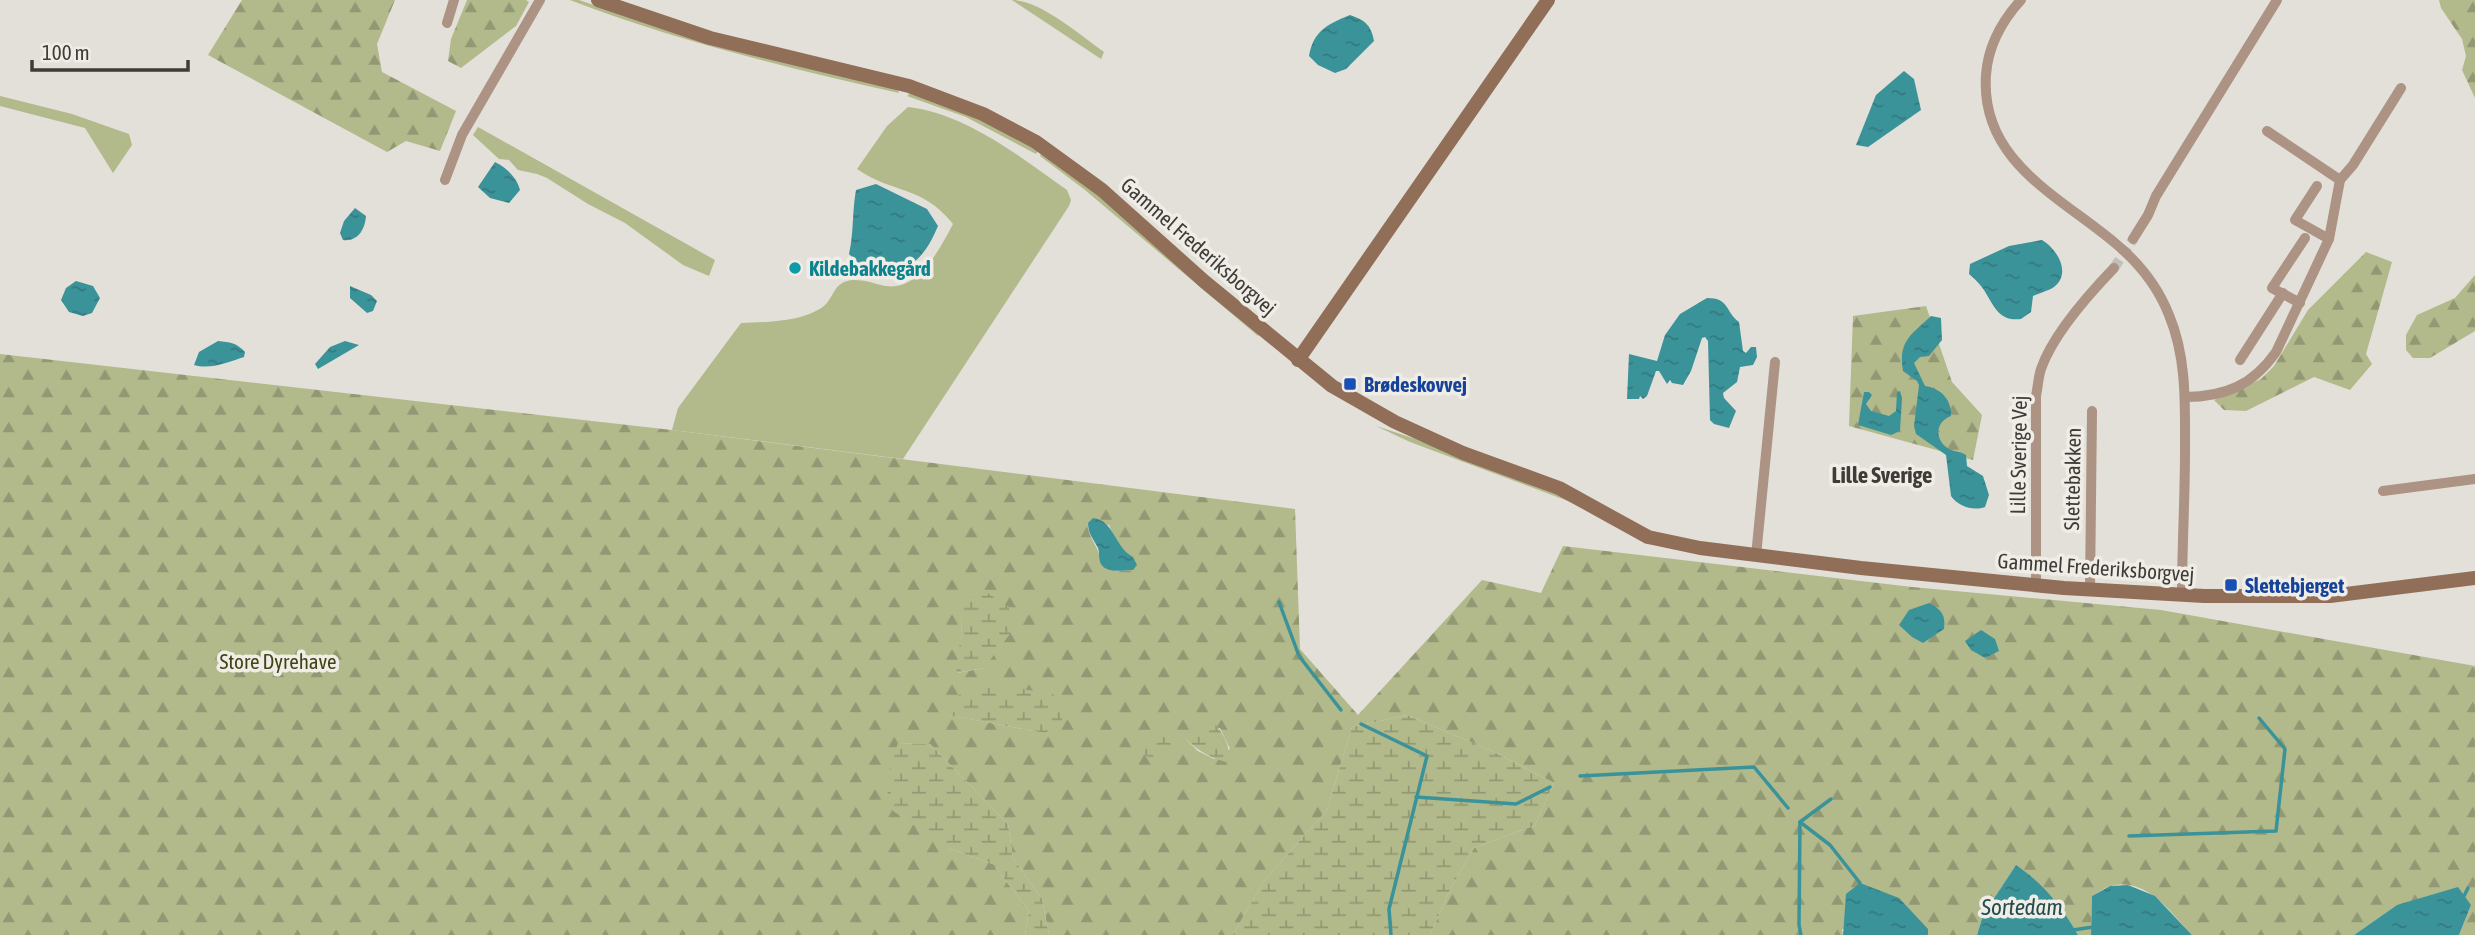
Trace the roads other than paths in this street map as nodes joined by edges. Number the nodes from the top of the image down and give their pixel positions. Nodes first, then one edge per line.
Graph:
1 (454, 0) edge
2 (540, 0) edge
3 (598, 0) edge
4 (1548, 0) edge
5 (2021, 0) edge
6 (2277, 0) edge
7 (447, 23) dead end
8 (2401, 88) dead end
9 (2267, 131) dead end
10 (444, 180) dead end
11 (2340, 180) junction
12 (2317, 186) dead end
13 (2305, 238) dead end
14 (2133, 239) tunnel mouth
15 (2329, 239) junction
16 (2114, 268) tunnel mouth
17 (2283, 293) junction
18 (2300, 303) junction
19 (1298, 360) junction
20 (2240, 360) dead end
21 (1774, 362) dead end
22 (2185, 397) junction
23 (2092, 411) dead end
24 (2475, 479) edge
25 (2383, 491) dead end
26 (1756, 556) junction
27 (2475, 578) edge
28 (2036, 584) junction
29 (2090, 588) junction
30 (2182, 595) junction

1 - 7 street
2 - 10 street
3 - 19 street, Gammel Frederiksborgvej
4 - 19 street
5 - 22 street
6 - 14 street
8 - 11 street
9 - 11 street
11 - 15 street
12 - 15 street
13 - 17 street
15 - 18 street
16 - 28 street, Lille Sverige Vej
17 - 18 street
17 - 20 street
18 - 22 street
19 - 26 street, Gammel Frederiksborgvej
21 - 26 street
22 - 30 street
23 - 29 street, Slettebakken
24 - 25 street
26 - 28 street, Gammel Frederiksborgvej
27 - 30 street, Gammel Frederiksborgvej
28 - 29 street, Gammel Frederiksborgvej
29 - 30 street, Gammel Frederiksborgvej

